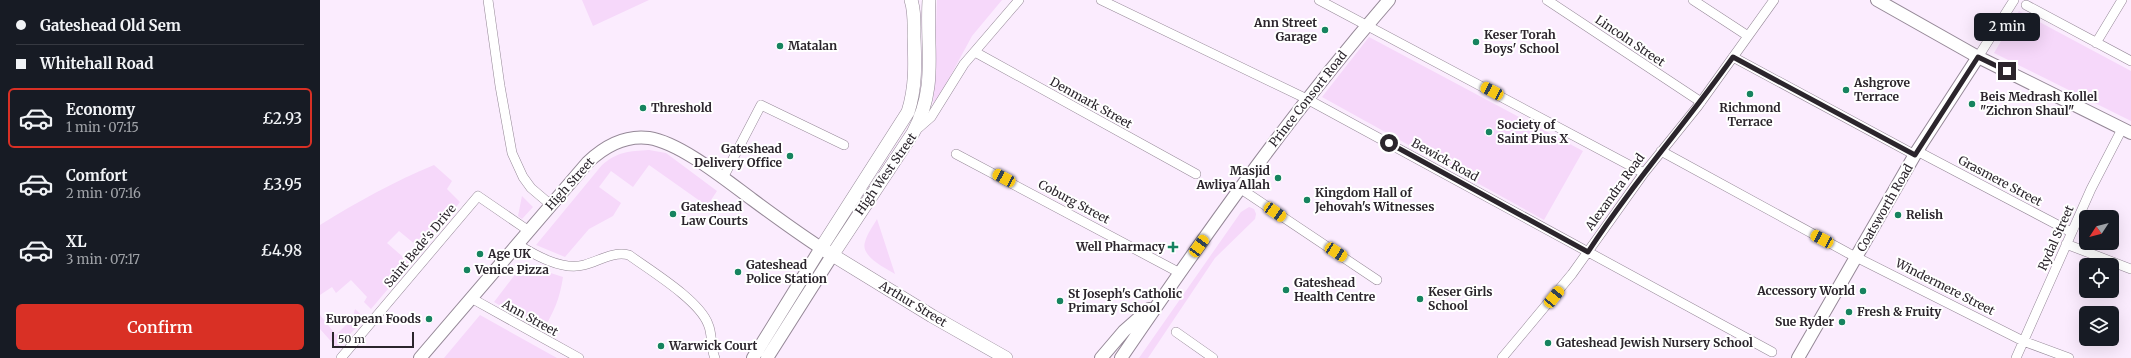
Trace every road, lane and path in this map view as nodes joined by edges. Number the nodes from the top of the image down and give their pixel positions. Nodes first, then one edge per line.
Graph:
1 (488, 0) edge
2 (911, 0) edge
3 (929, 0) edge
4 (1019, 0) edge
5 (1101, 0) edge
6 (1318, 0) edge
7 (1389, 0) edge
8 (1547, 0) edge
9 (1693, 0) edge
10 (1774, 0) edge
11 (1877, 0) edge
12 (2014, 0) edge
13 (2122, 0) edge
14 (2026, 5) dead end
15 (1367, 25) junction
16 (1748, 36) junction
17 (2096, 42) junction
18 (975, 52) junction
19 (1733, 57) junction
20 (1978, 57) junction
21 (2131, 61) edge
22 (1307, 98) junction
23 (1701, 102) junction
24 (2126, 131) edge
25 (913, 133) junction
26 (844, 145) dead end
27 (1661, 151) junction
28 (1916, 153) junction
29 (956, 154) dead end
30 (1644, 172) junction
31 (1196, 174) dead end
32 (723, 178) junction
33 (1241, 189) junction
34 (551, 205) junction
35 (528, 231) junction
36 (2071, 232) junction
37 (517, 244) junction
38 (2066, 244) junction
39 (827, 251) junction
40 (1588, 252) junction
41 (1857, 256) junction
42 (2131, 269) edge
43 (1180, 273) junction
44 (1377, 280) dead end
45 (471, 298) junction
46 (1162, 298) junction
47 (1176, 332) dead end
48 (2023, 341) junction
49 (1772, 352) dead end
50 (341, 358) edge
51 (420, 358) edge
52 (579, 358) edge
53 (715, 358) edge
54 (753, 358) edge
55 (767, 358) edge
56 (1006, 358) edge
57 (1101, 358) edge
58 (1121, 358) edge
59 (1213, 358) edge
60 (1502, 358) edge
61 (1798, 358) edge
62 (2016, 358) edge
63 (2069, 358) edge

1 - 34 street
2 - 39 main road, High West Street
3 - 25 main road
4 - 18 street, High West Street
5 - 22 street, Bewick Road
6 - 15 street
7 - 15 street, Prince Consort Road
8 - 23 street, Lincoln Street
9 - 16 street
10 - 16 street, Alexandra Road
11 - 20 street
12 - 20 street, Coatsworth Road
13 - 17 street
14 - 17 street
15 - 22 street, Prince Consort Road
15 - 30 street
16 - 19 street, Alexandra Road
17 - 21 street
18 - 25 street, High West Street
18 - 31 street, Denmark Street
19 - 23 street, Alexandra Road
19 - 28 street, Grasmere Street
20 - 24 street
20 - 28 street, Coatsworth Road
22 - 33 street, Prince Consort Road
22 - 40 street, Bewick Road
23 - 27 street, Alexandra Road
24 - 36 street, Rydal Street
25 - 39 main road, High West Street
26 - 32 street
27 - 30 street, Alexandra Road
27 - 41 street, Windermere Street
28 - 36 street, Grasmere Street
28 - 41 street, Coatsworth Road
29 - 43 street, Coburg Street
30 - 40 street, Alexandra Road
32 - 34 street, High Street
32 - 39 street, High Street
33 - 43 street, Prince Consort Road
33 - 44 street
34 - 35 street, High Street
35 - 37 street, High Street
35 - 50 street, Saint Bede's Drive
36 - 38 street, Rydal Street
37 - 45 street, High Street
37 - 53 street
38 - 42 street
38 - 48 street, Rydal Street
39 - 54 street, High West Street
39 - 55 street, High West Street
39 - 56 main road, Arthur Street
40 - 49 street, Bewick Road
40 - 60 street, Alexandra Road
41 - 48 street, Windermere Street
41 - 61 street, Coatsworth Road
43 - 46 street, Prince Consort Road
45 - 51 street, High Street
45 - 52 street, Ann Street
46 - 57 street, Prince Consort Road
46 - 58 street, Prince Consort Road
47 - 59 street
48 - 62 street, Rydal Street
48 - 63 street, Windermere Street

